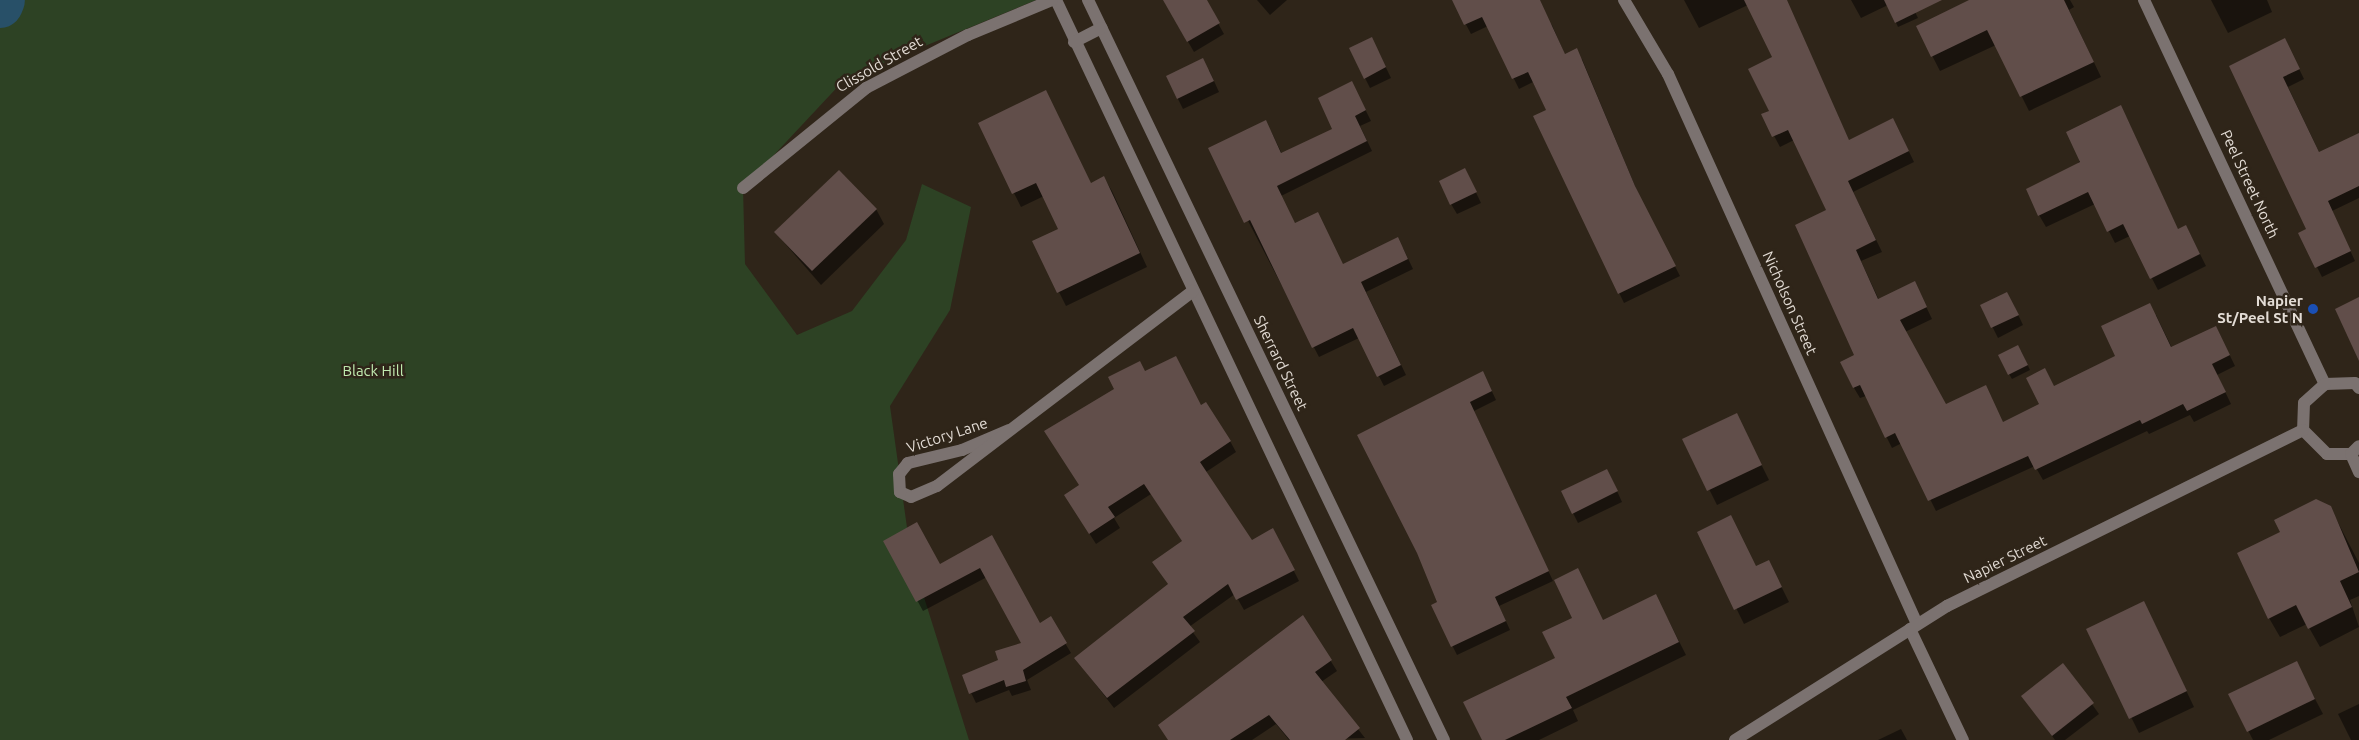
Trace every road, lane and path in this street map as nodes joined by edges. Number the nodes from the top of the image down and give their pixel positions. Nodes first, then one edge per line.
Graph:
1 (1052, 0) edge
2 (1056, 0) edge
3 (1088, 0) edge
4 (1624, 0) edge
5 (2144, 0) edge
6 (1102, 28) junction
7 (1074, 42) junction
8 (743, 188) dead end
9 (1193, 291) junction
10 (2325, 384) junction
11 (2359, 388) edge
12 (1010, 430) junction
13 (2303, 430) junction
14 (2355, 450) edge
15 (2359, 472) edge
16 (1914, 626) junction
17 (1407, 740) edge
18 (1444, 740) edge
19 (1735, 740) edge
20 (1963, 740) edge

1 - 8 street, Clissold Street
2 - 7 street
3 - 6 street, Sherrard Street
4 - 16 street, Nicholson Street
5 - 10 street, Peel Street North
6 - 7 street
6 - 18 street, Sherrard Street
7 - 9 street
9 - 12 street, Victory Lane
9 - 17 street
10 - 11 street
10 - 13 street
12 - 12 street, Victory Lane
13 - 14 street
13 - 16 street, Napier Street
14 - 15 street
16 - 19 street, Napier Street
16 - 20 street, Nicholson Street

